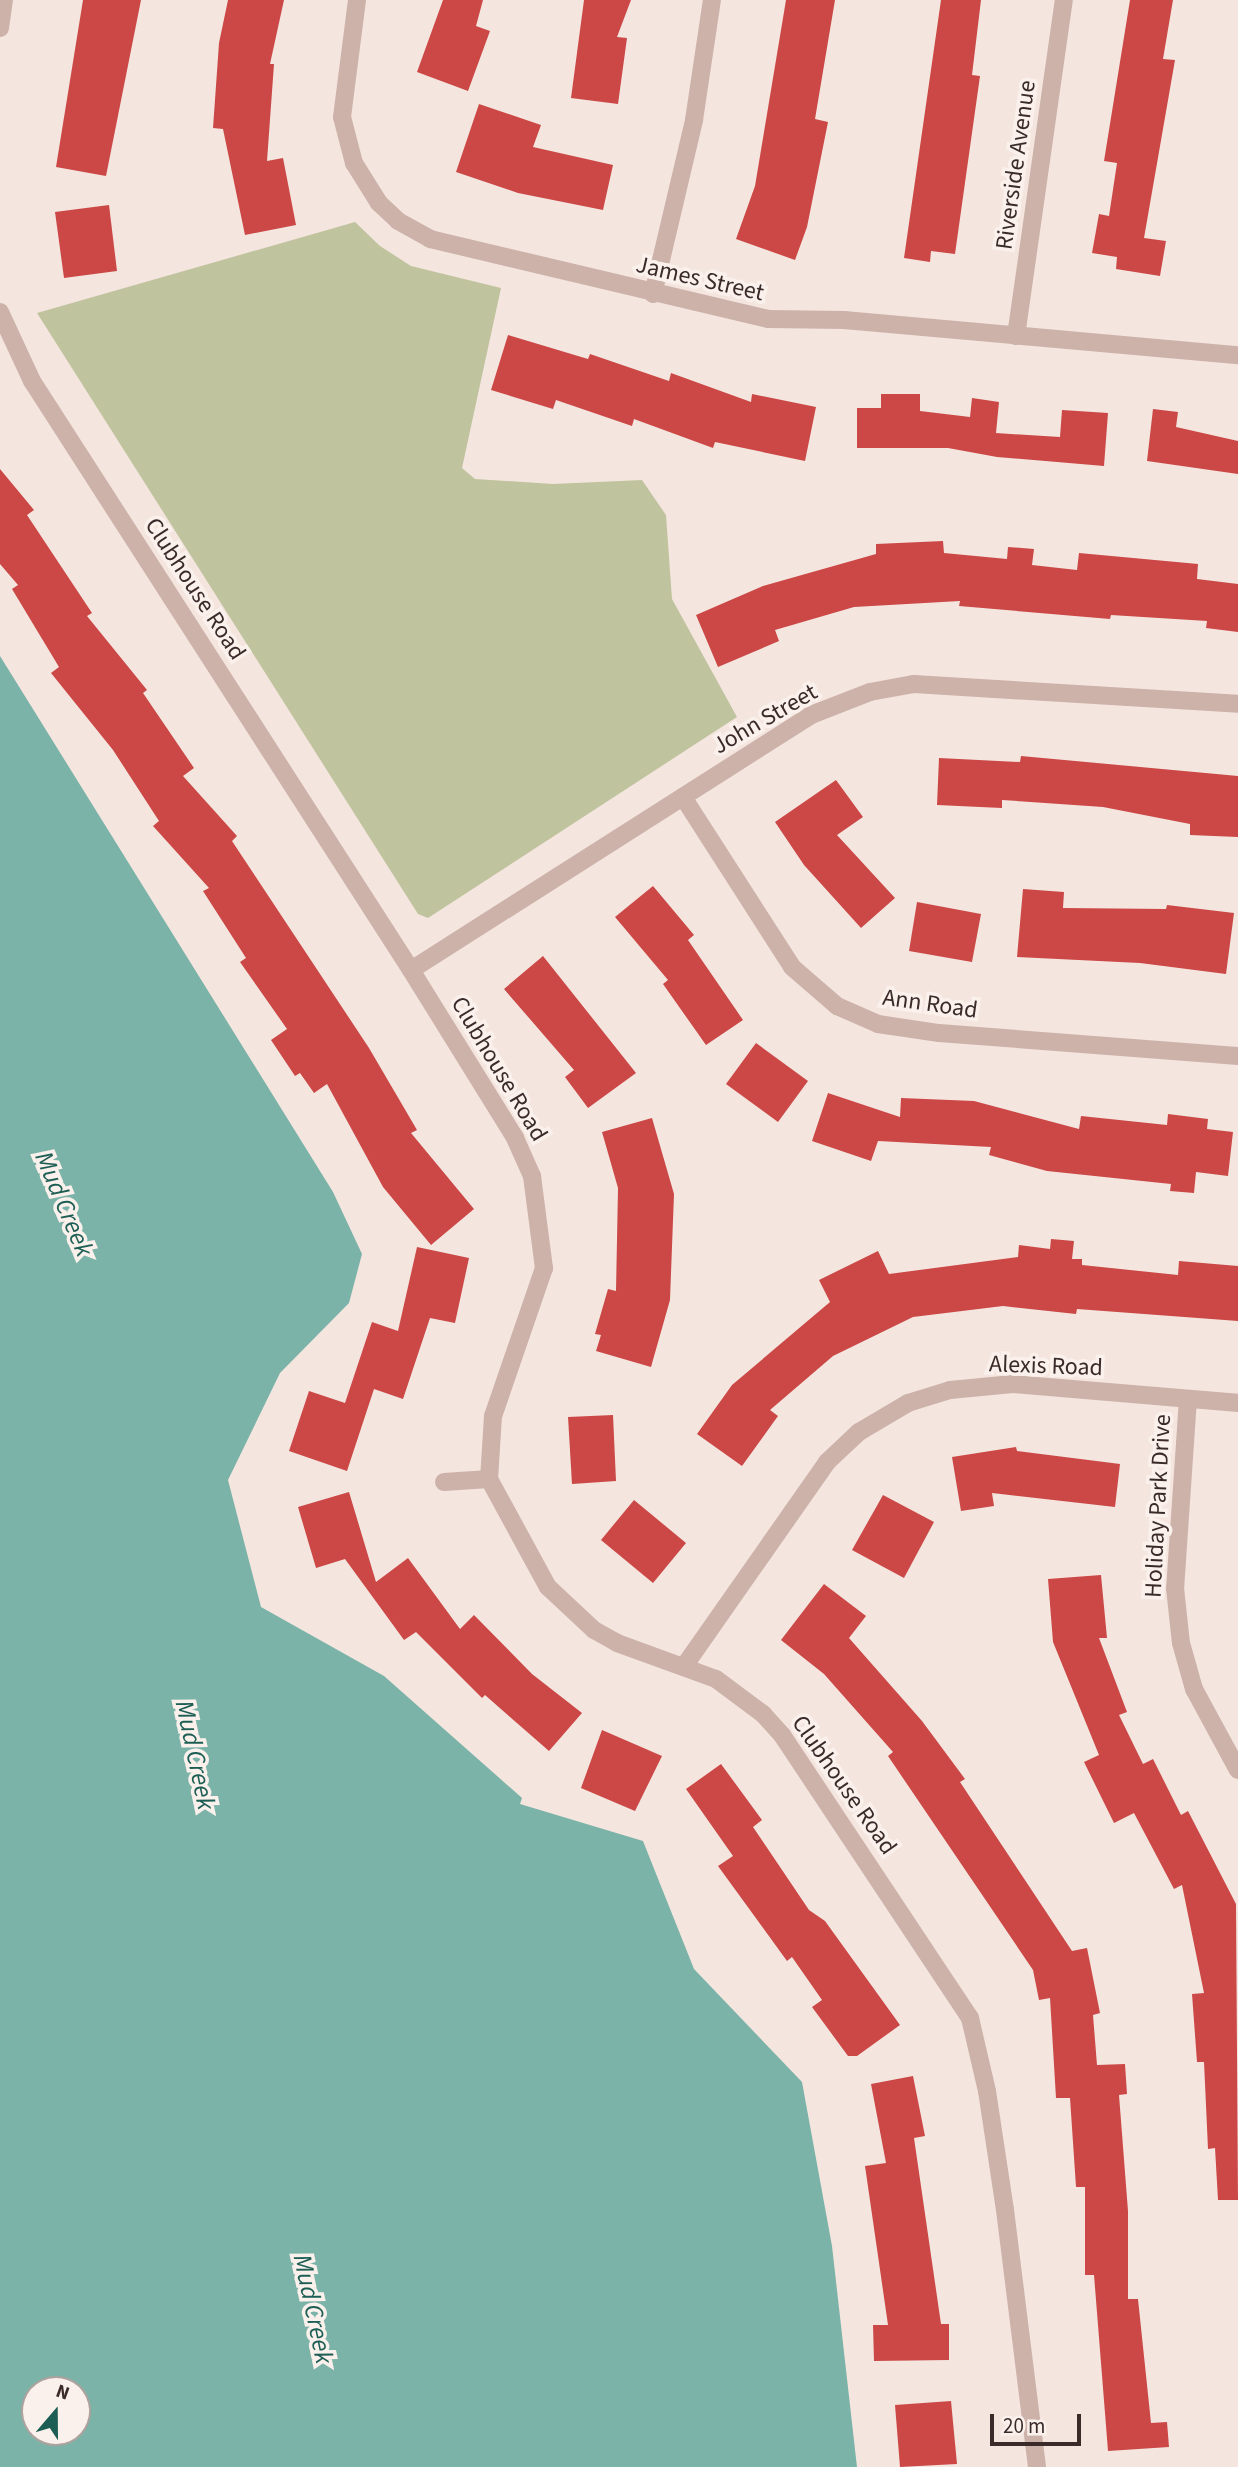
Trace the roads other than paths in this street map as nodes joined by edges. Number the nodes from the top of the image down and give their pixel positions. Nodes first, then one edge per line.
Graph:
1 (4, 0) edge
2 (357, 0) edge
3 (712, 0) edge
4 (1064, 0) edge
5 (0, 28) edge
6 (653, 294) junction
7 (0, 312) edge
8 (1016, 336) junction
9 (1238, 355) edge
10 (1238, 704) edge
11 (682, 797) junction
12 (411, 970) junction
13 (1238, 1056) edge
14 (1188, 1399) junction
15 (1238, 1403) edge
16 (489, 1479) junction
17 (444, 1482) dead end
18 (685, 1665) junction
19 (1238, 1770) edge
20 (1037, 2467) edge

1 - 5 street
2 - 6 street, James Street
3 - 6 street
4 - 8 street, Riverside Avenue
6 - 8 street, James Street
7 - 12 street, Clubhouse Road
8 - 9 street, James Street
10 - 11 street, John Street
11 - 12 street, John Street
11 - 13 street, Ann Road
12 - 16 street, Clubhouse Road
14 - 15 street, Alexis Road
14 - 18 street, Alexis Road
14 - 19 street, Holiday Park Drive
16 - 17 street
16 - 18 street, Clubhouse Road
18 - 20 street, Clubhouse Road

